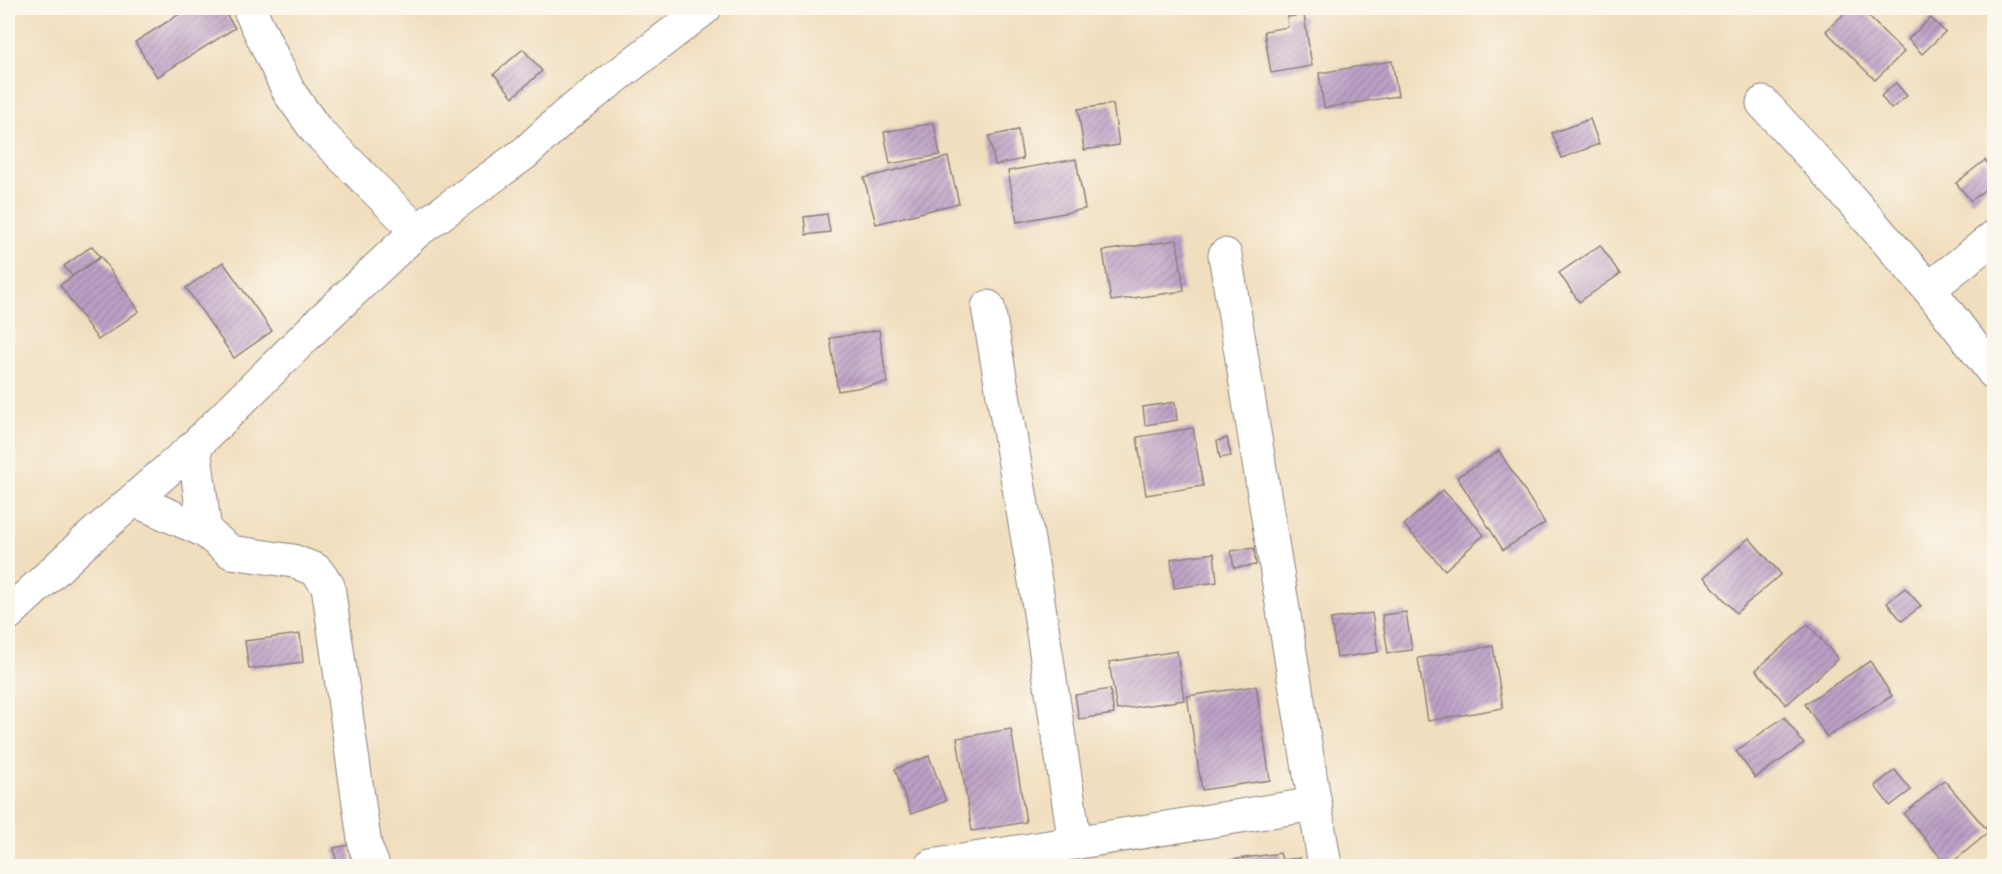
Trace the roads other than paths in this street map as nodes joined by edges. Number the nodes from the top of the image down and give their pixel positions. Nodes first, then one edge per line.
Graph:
1 (249, 8) edge
2 (705, 8) edge
3 (1762, 103) dead end
4 (417, 231) junction
5 (1995, 237) edge
6 (1225, 255) dead end
7 (1929, 289) junction
8 (988, 307) dead end
9 (1995, 373) edge
10 (194, 447) junction
11 (134, 500) junction
12 (205, 531) junction
13 (8, 614) edge
14 (1315, 804) junction
15 (1075, 843) junction
16 (373, 867) edge
17 (931, 867) edge
18 (1324, 867) edge

1 - 4 street
2 - 4 street
3 - 7 street
4 - 10 street
5 - 7 street
6 - 14 street
7 - 9 street
8 - 15 street
10 - 11 street
10 - 12 street
11 - 12 street
11 - 13 street
12 - 16 street
14 - 15 street
14 - 18 street
15 - 17 street

